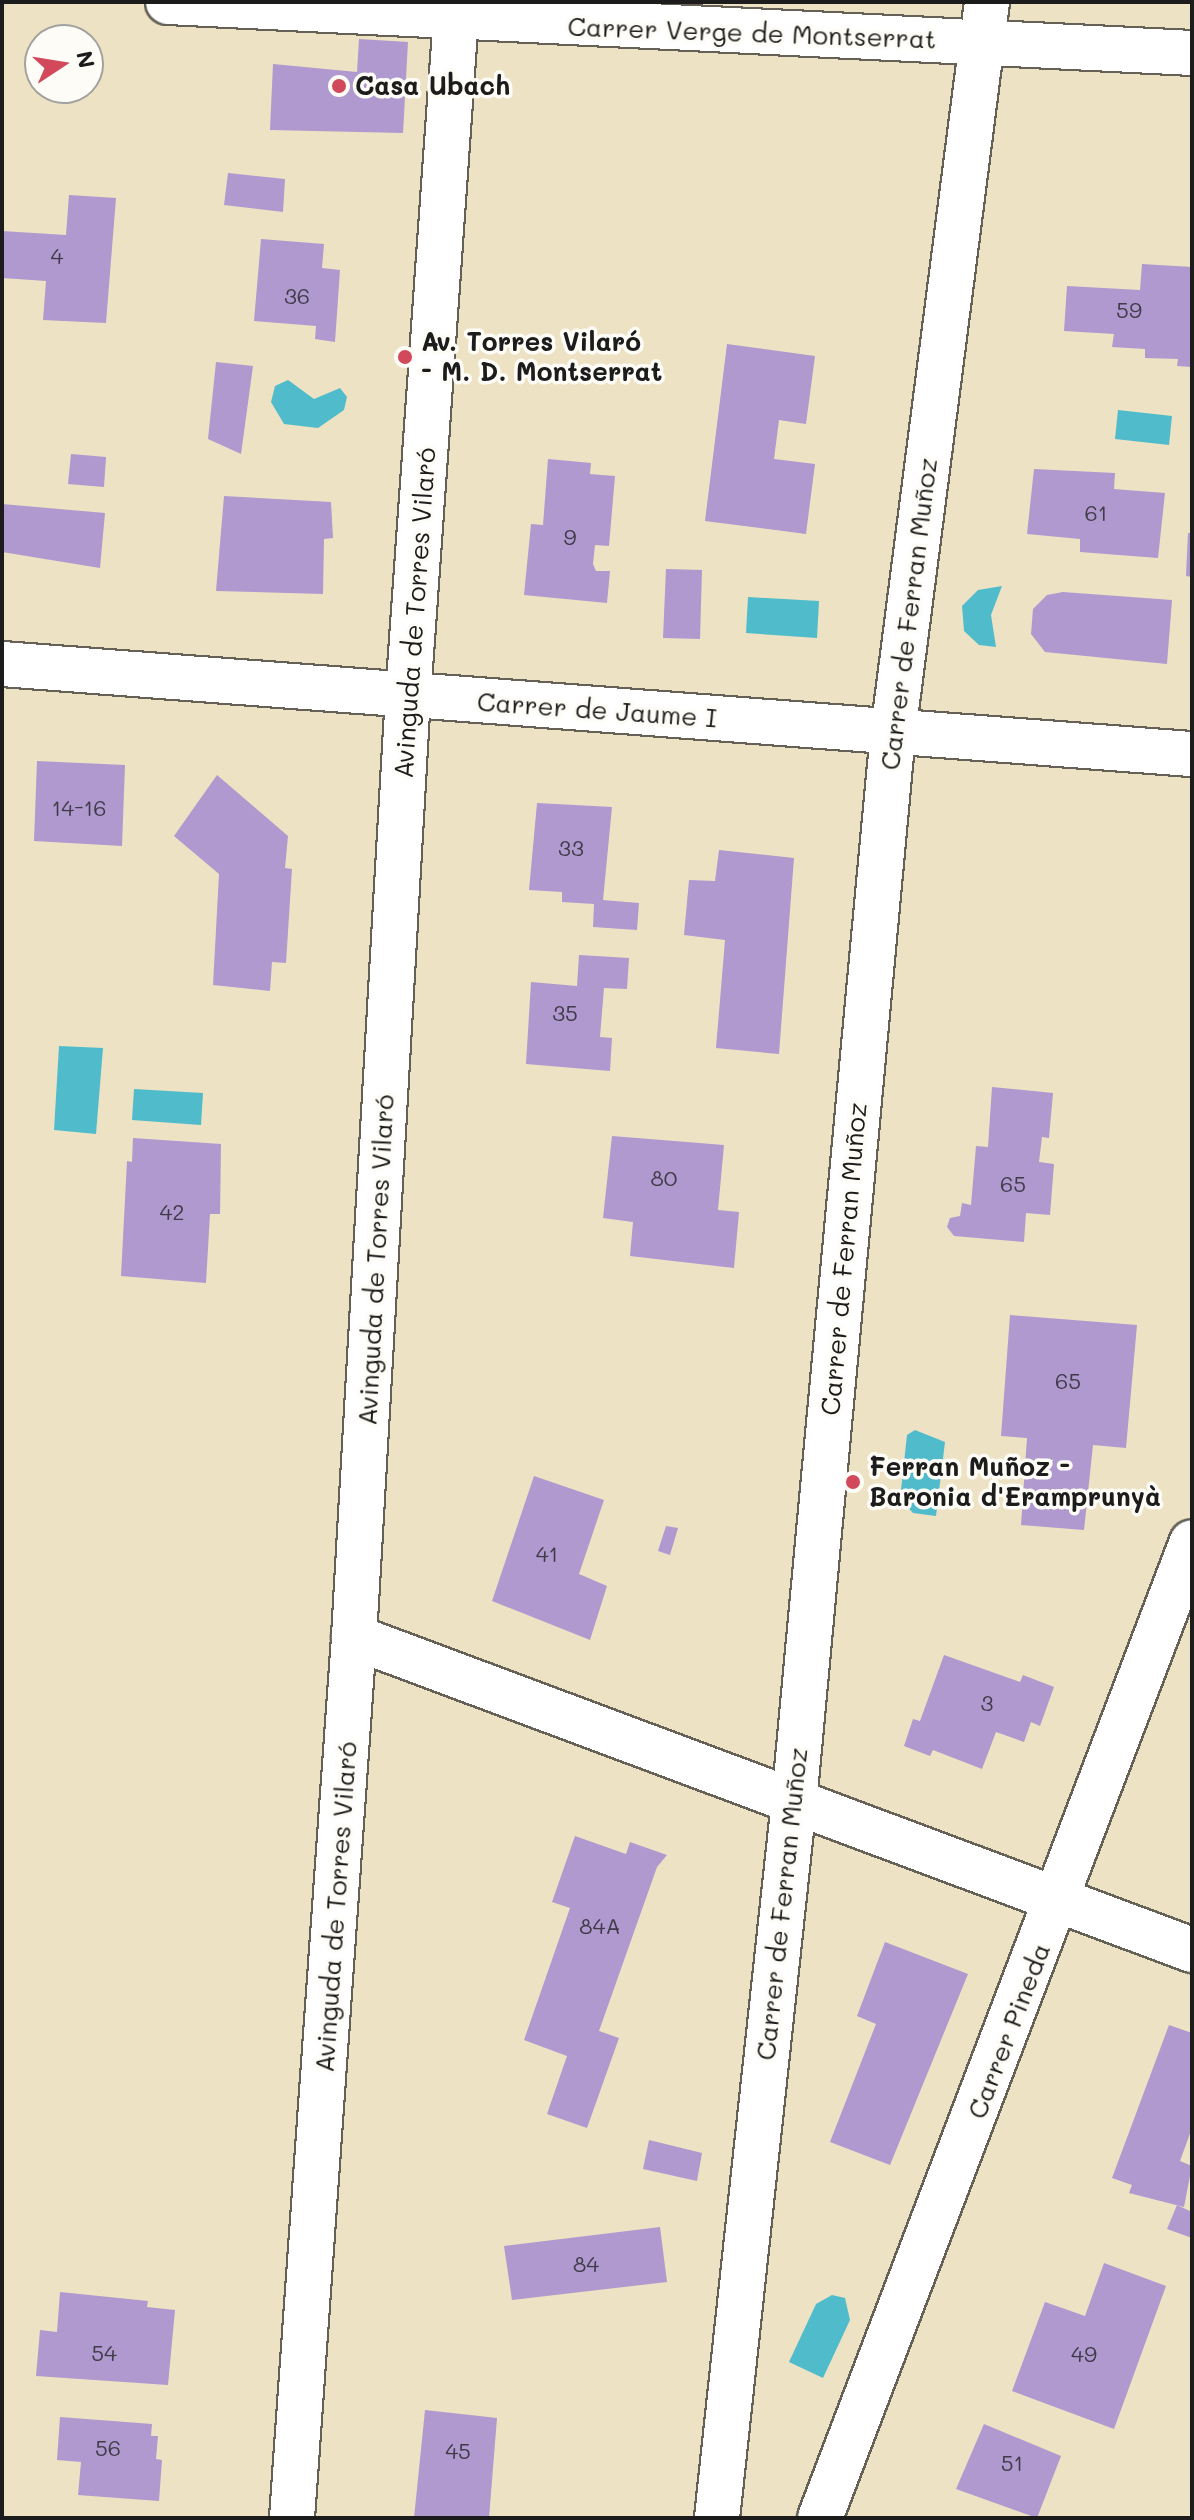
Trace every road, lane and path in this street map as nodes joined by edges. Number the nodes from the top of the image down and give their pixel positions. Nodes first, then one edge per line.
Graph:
1 (168, 2) edge
2 (457, 11) edge
3 (984, 22) edge
4 (1192, 53) edge
5 (2, 664) edge
6 (408, 696) junction
7 (893, 733) junction
8 (1192, 754) edge
9 (1192, 1542) edge
10 (354, 1637) junction
11 (794, 1802) junction
12 (1059, 1900) junction
13 (1192, 1950) edge
14 (292, 2518) edge
15 (717, 2518) edge
16 (820, 2518) edge

1 - 2 street, Carrer Verge de Montserrat
2 - 3 street, Carrer Verge de Montserrat
2 - 6 street, Avinguda de Torres Vilaró
3 - 4 street, Carrer Verge de Montserrat
3 - 7 street, Carrer de Ferran Muñoz
5 - 6 street, Carrer de Jaume I
6 - 7 street, Carrer de Jaume I
6 - 10 street, Avinguda de Torres Vilaró
7 - 8 street, Carrer de Jaume I
7 - 11 street, Carrer de Ferran Muñoz
9 - 12 street, Carrer Pineda
10 - 11 street
10 - 14 street, Avinguda de Torres Vilaró
11 - 12 street
11 - 15 street, Carrer de Ferran Muñoz
12 - 13 street
12 - 16 street, Carrer Pineda

